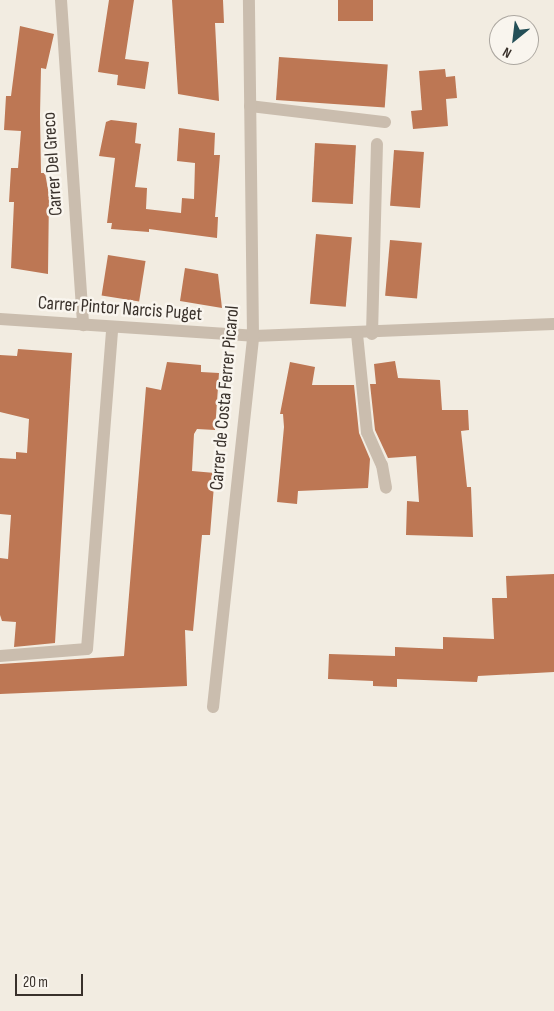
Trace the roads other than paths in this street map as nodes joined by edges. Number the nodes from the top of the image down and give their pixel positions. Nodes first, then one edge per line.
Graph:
1 (61, 0) edge
2 (248, 0) edge
3 (250, 106) junction
4 (385, 122) dead end
5 (377, 144) dead end
6 (0, 319) edge
7 (554, 324) edge
8 (83, 325) junction
9 (112, 329) junction
10 (357, 334) junction
11 (372, 334) junction
12 (253, 336) junction
13 (386, 488) dead end
14 (0, 656) edge
15 (213, 707) dead end

1 - 8 street, Carrer Del Greco
2 - 3 street, Carrer de Costa Ferrer Picarol
3 - 4 street
3 - 12 street, Carrer de Costa Ferrer Picarol
5 - 11 street
6 - 8 street, Carrer Pintor Narcis Puget
7 - 11 street, Carrer Pintor Narcis Puget
8 - 9 street, Carrer Pintor Narcis Puget
9 - 12 street, Carrer Pintor Narcis Puget
9 - 14 street
10 - 11 street, Carrer Pintor Narcis Puget
10 - 12 street, Carrer Pintor Narcis Puget
10 - 13 street
12 - 15 street, Carrer de Costa Ferrer Picarol

